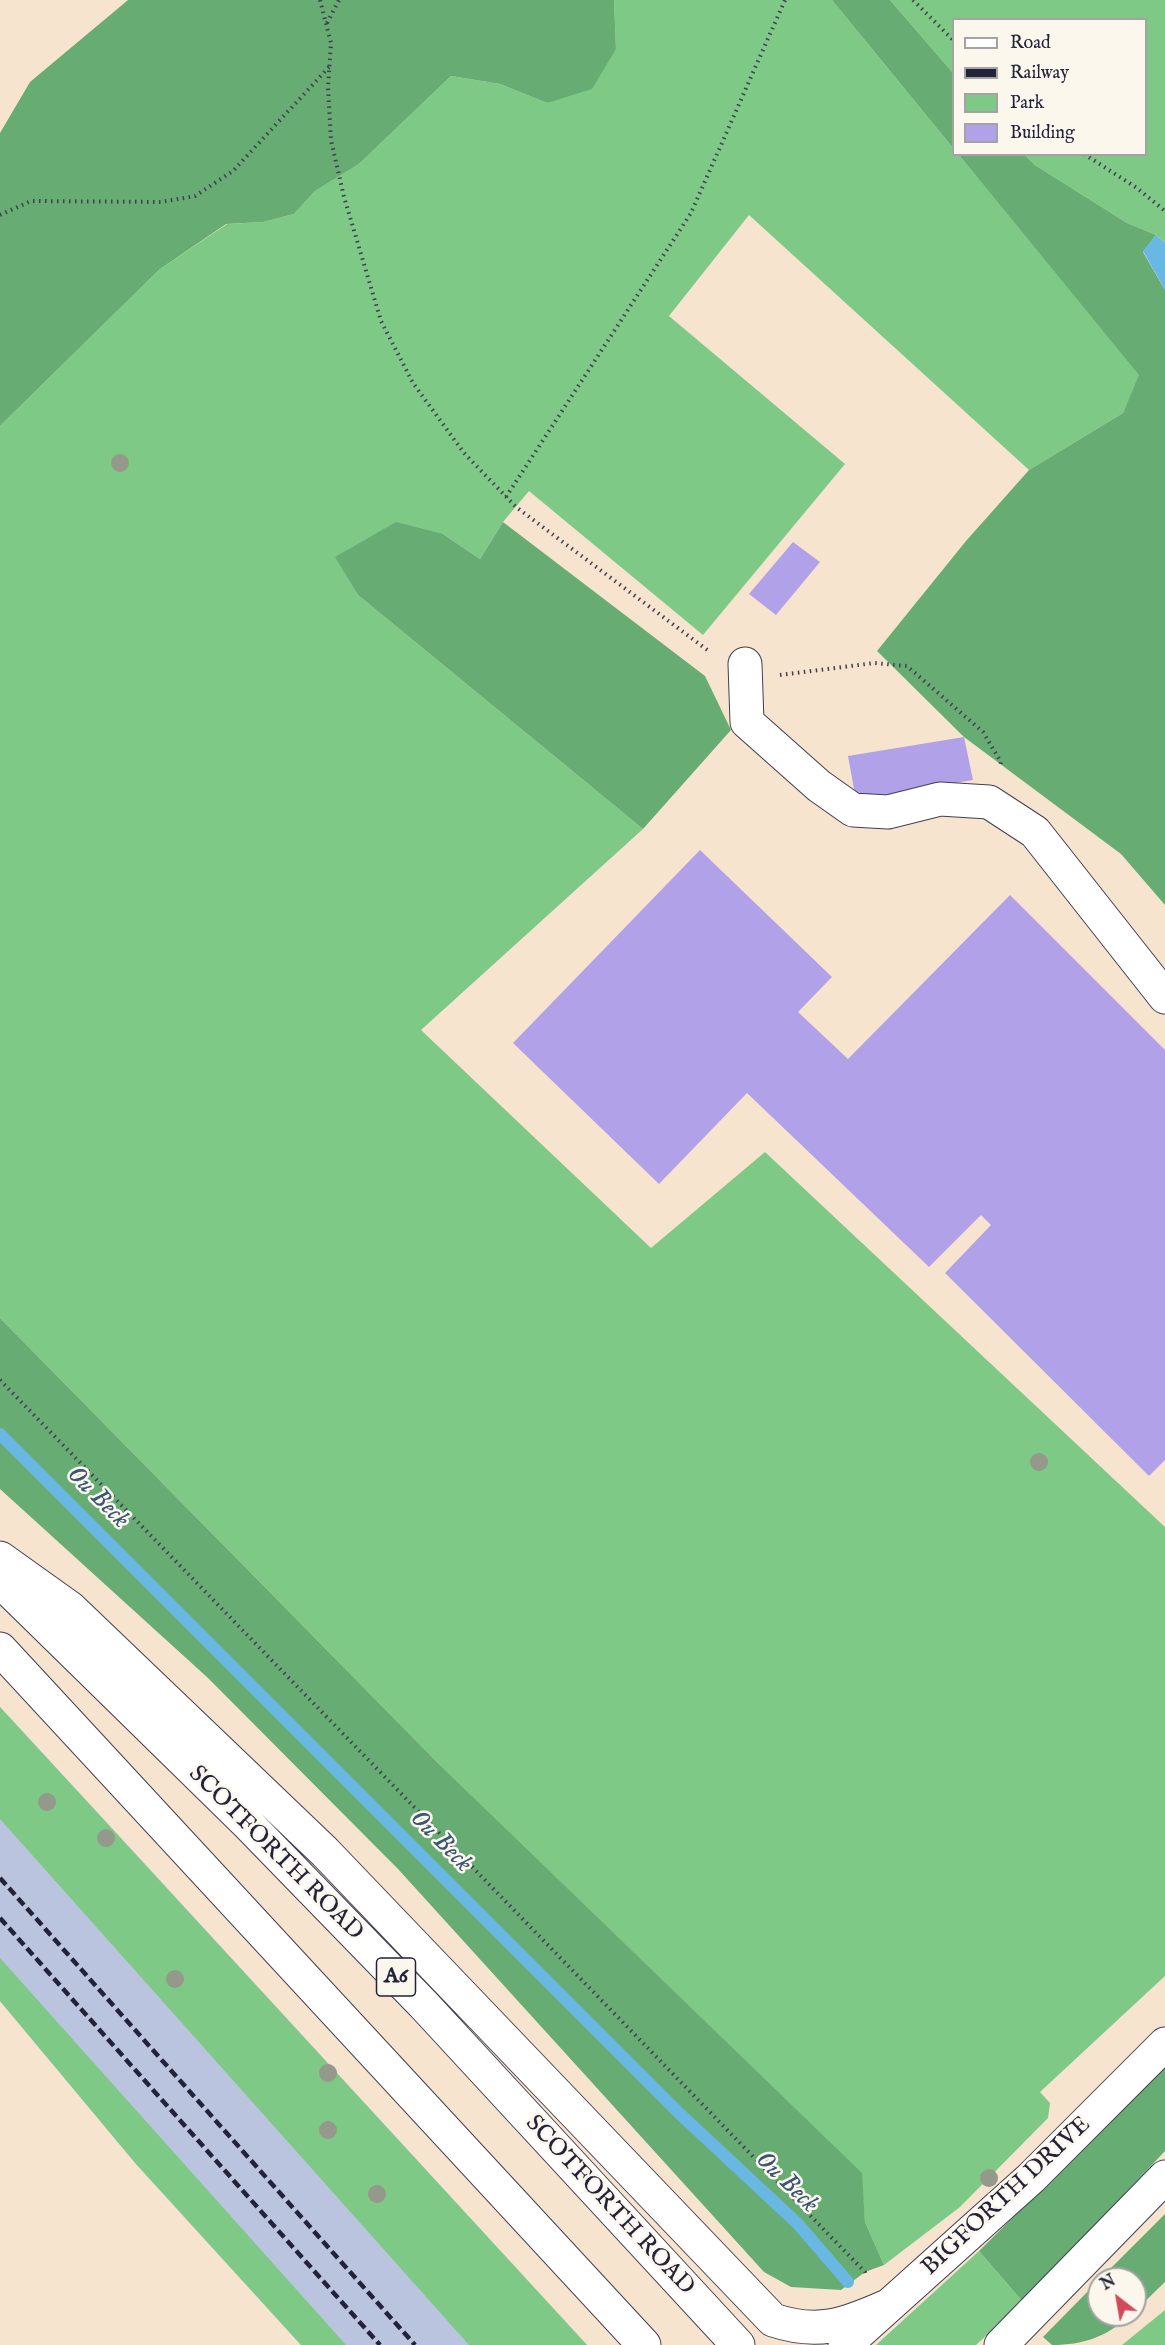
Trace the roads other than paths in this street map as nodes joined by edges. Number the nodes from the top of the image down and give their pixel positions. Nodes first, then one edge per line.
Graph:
1 (745, 672) road end
2 (1165, 997) edge
3 (0, 1558) edge
4 (0, 1581) edge
5 (0, 1649) edge
6 (1165, 2044) edge
7 (1165, 2177) edge
8 (875, 2295) junction
9 (644, 2345) edge
10 (738, 2345) edge
11 (845, 2345) edge
12 (1001, 2345) edge

1 - 2 main road
3 - 8 main road
4 - 10 main road, SCOTFORTH ROAD / A6
5 - 9 main road
6 - 8 main road, BIGFORTH DRIVE
7 - 12 main road
8 - 11 main road, BIGFORTH DRIVE

